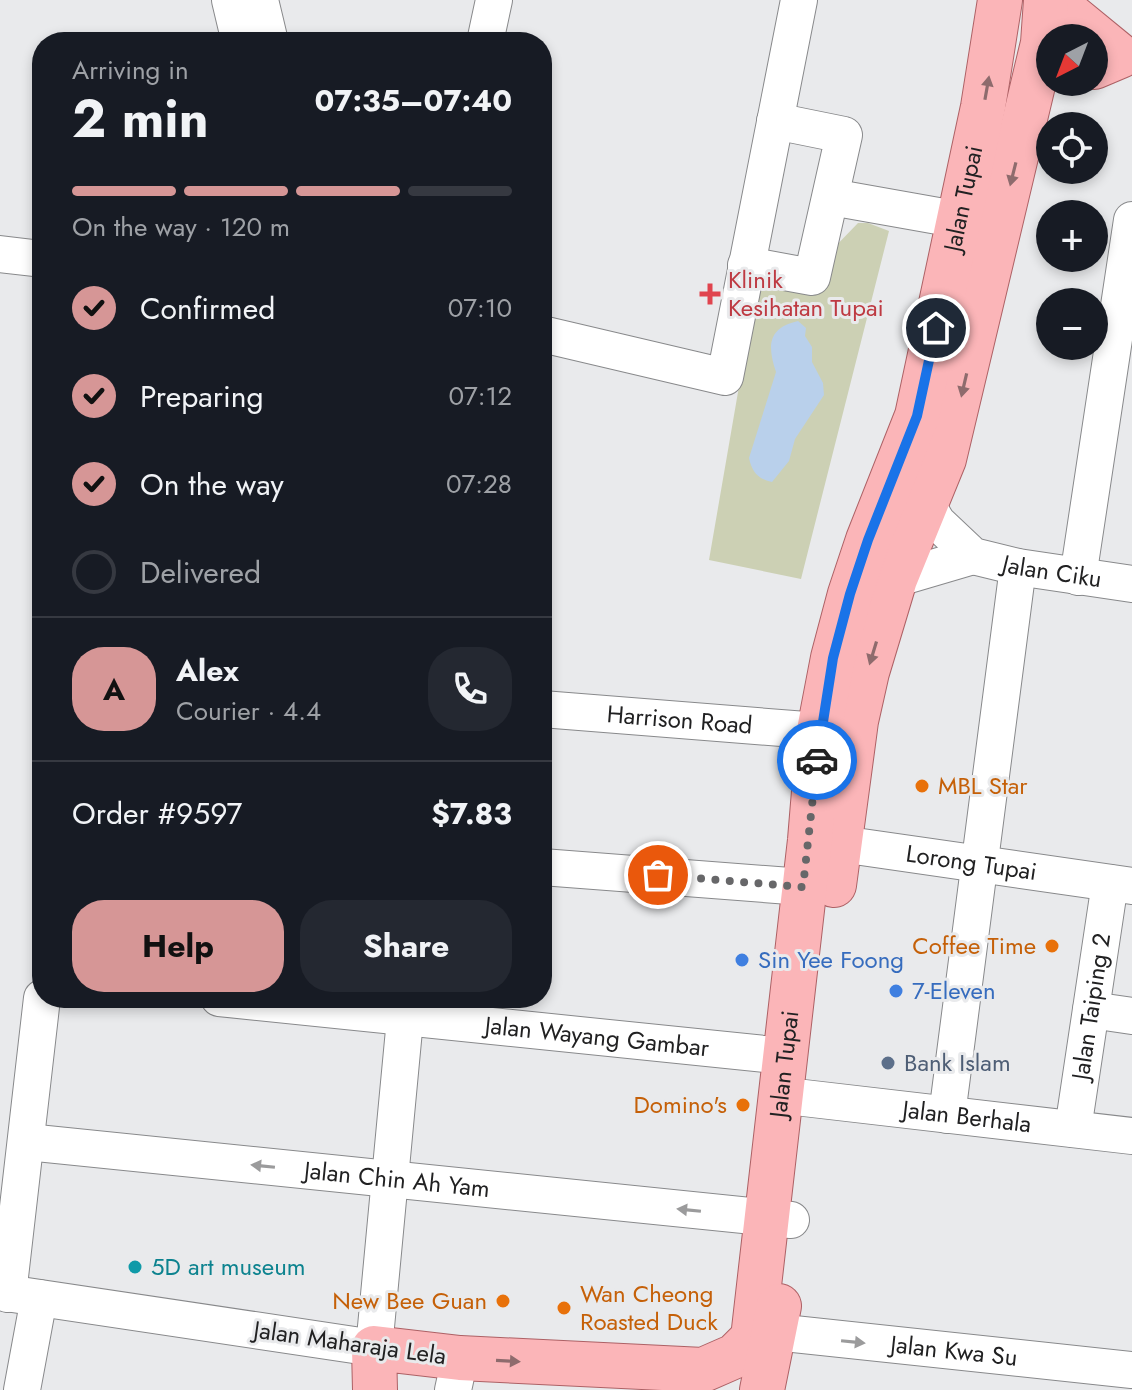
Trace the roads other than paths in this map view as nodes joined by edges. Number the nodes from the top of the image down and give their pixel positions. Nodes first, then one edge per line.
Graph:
1 (230, 0) edge
2 (260, 0) edge
3 (494, 0) edge
4 (799, 0) edge
5 (1046, 0) edge
6 (1055, 0) edge
7 (998, 19) edge
8 (1047, 24) edge
9 (238, 32) edge
10 (268, 32) edge
11 (487, 32) edge
12 (1036, 38) edge
13 (1110, 58) edge
14 (1036, 85) edge
15 (1047, 96) edge
16 (1029, 111) junction
17 (775, 121) junction
18 (831, 197) junction
19 (958, 219) junction
20 (1132, 220) edge
21 (1001, 227) junction
22 (0, 254) edge
23 (32, 258) edge
24 (746, 265) junction
25 (552, 336) edge
26 (927, 505) junction
27 (973, 556) junction
28 (1018, 567) junction
29 (1078, 577) junction
30 (895, 579) junction
31 (1132, 584) edge
32 (552, 710) edge
33 (819, 731) junction
34 (825, 842) junction
35 (980, 865) junction
36 (552, 868) edge
37 (1121, 884) edge
38 (803, 887) junction
39 (41, 1008) edge
40 (406, 1008) edge
41 (1091, 1010) junction
42 (1132, 1016) edge
43 (784, 1056) junction
44 (804, 1098) junction
45 (947, 1115) junction
46 (1073, 1129) junction
47 (1132, 1136) edge
48 (27, 1142) junction
49 (390, 1179) junction
50 (778, 1218) junction
51 (16, 1295) edge
52 (764, 1335) junction
53 (375, 1369) edge
54 (1132, 1370) edge
55 (456, 1374) edge
56 (713, 1380) edge
57 (22, 1390) edge
58 (762, 1390) edge

1 - 9 street
2 - 10 street
3 - 11 street
4 - 17 street
5 - 8 main road
6 - 13 main road
7 - 12 street
19 -> 7 main road, Jalan Tupai
14 - 16 main road
15 - 16 main road
16 -> 21 main road
17 - 18 street
17 - 24 street
18 - 19 street
18 - 24 street
19 - 21 street
19 - 33 main road, Jalan Tupai
20 - 29 street
21 -> 26 main road
22 - 23 street
24 - 25 street
26 - 27 street
26 - 30 main road
27 - 28 street, Jalan Ciku
27 - 30 street
28 - 29 street, Jalan Ciku
28 - 35 street
29 - 31 street, Jalan Ciku
30 -> 34 main road
32 - 33 street, Harrison Road
33 - 34 main road, Jalan Tupai
34 - 35 street, Lorong Tupai
34 - 38 main road, Jalan Tupai
34 - 44 main road, Jalan Tupai
35 - 37 street, Lorong Tupai
35 - 45 street
36 - 38 street
37 - 41 street, Jalan Taiping 2
38 - 43 main road, Jalan Tupai
39 - 48 street
40 - 43 street, Jalan Wayang Gambar
40 - 49 street
41 - 42 street
41 - 46 street, Jalan Taiping 2
43 - 50 main road, Jalan Tupai
44 - 45 street, Jalan Berhala
44 - 50 main road, Jalan Tupai
45 - 46 street, Jalan Berhala
46 - 47 street, Jalan Berhala
49 -> 48 street, Jalan Chin Ah Yam
48 - 51 street
50 -> 49 street, Jalan Chin Ah Yam
49 - 53 street
50 - 52 main road, Jalan Tupai
51 - 53 street, Jalan Maharaja Lela
51 - 57 street
52 -> 54 street, Jalan Kwa Su
52 - 56 main road
52 - 58 main road, Jalan Tupai
53 - 55 main road, Jalan Maharaja Lela
55 -> 56 main road, Jalan Maharaja Lela

